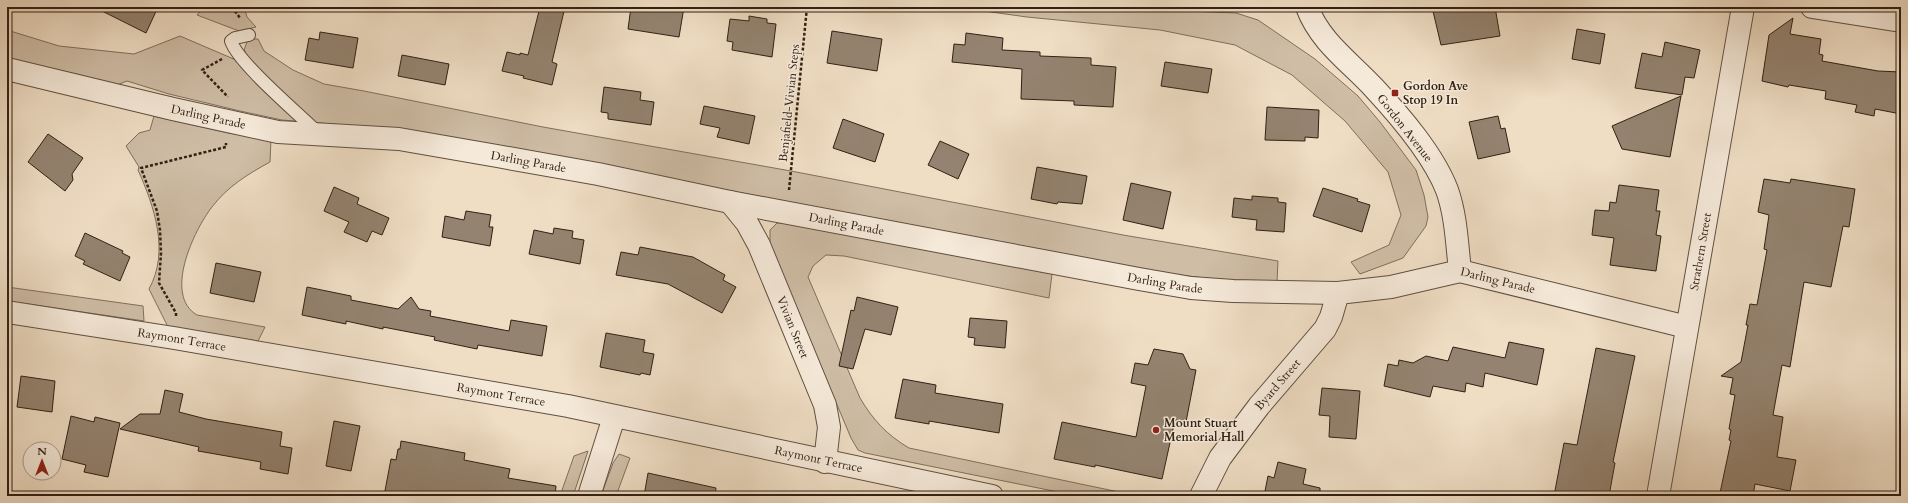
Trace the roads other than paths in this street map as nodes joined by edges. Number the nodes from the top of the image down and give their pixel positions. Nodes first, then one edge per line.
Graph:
1 (1307, 7) edge
2 (1743, 7) edge
3 (1812, 7) edge
4 (1844, 10) edge
5 (1901, 21) edge
6 (249, 35) dead end
7 (7, 69) edge
8 (319, 134) junction
9 (730, 202) junction
10 (1460, 271) junction
11 (1338, 293) junction
12 (7, 312) edge
13 (1687, 327) junction
14 (614, 417) junction
15 (825, 462) junction
16 (589, 496) edge
17 (992, 496) edge
18 (1201, 496) edge
19 (1658, 496) edge

1 - 10 street, Gordon Avenue
2 - 13 street, Strathern Street
3 - 4 street
4 - 5 street
6 - 8 lane
7 - 8 street, Darling Parade
8 - 9 street, Darling Parade
9 - 11 street, Darling Parade
9 - 15 street, Vivian Street
10 - 11 street, Darling Parade
10 - 13 street, Darling Parade
11 - 18 street, Byard Street
12 - 14 street, Raymont Terrace
13 - 19 street, Strathern Street
14 - 15 street, Raymont Terrace
14 - 16 street
15 - 17 street, Raymont Terrace

